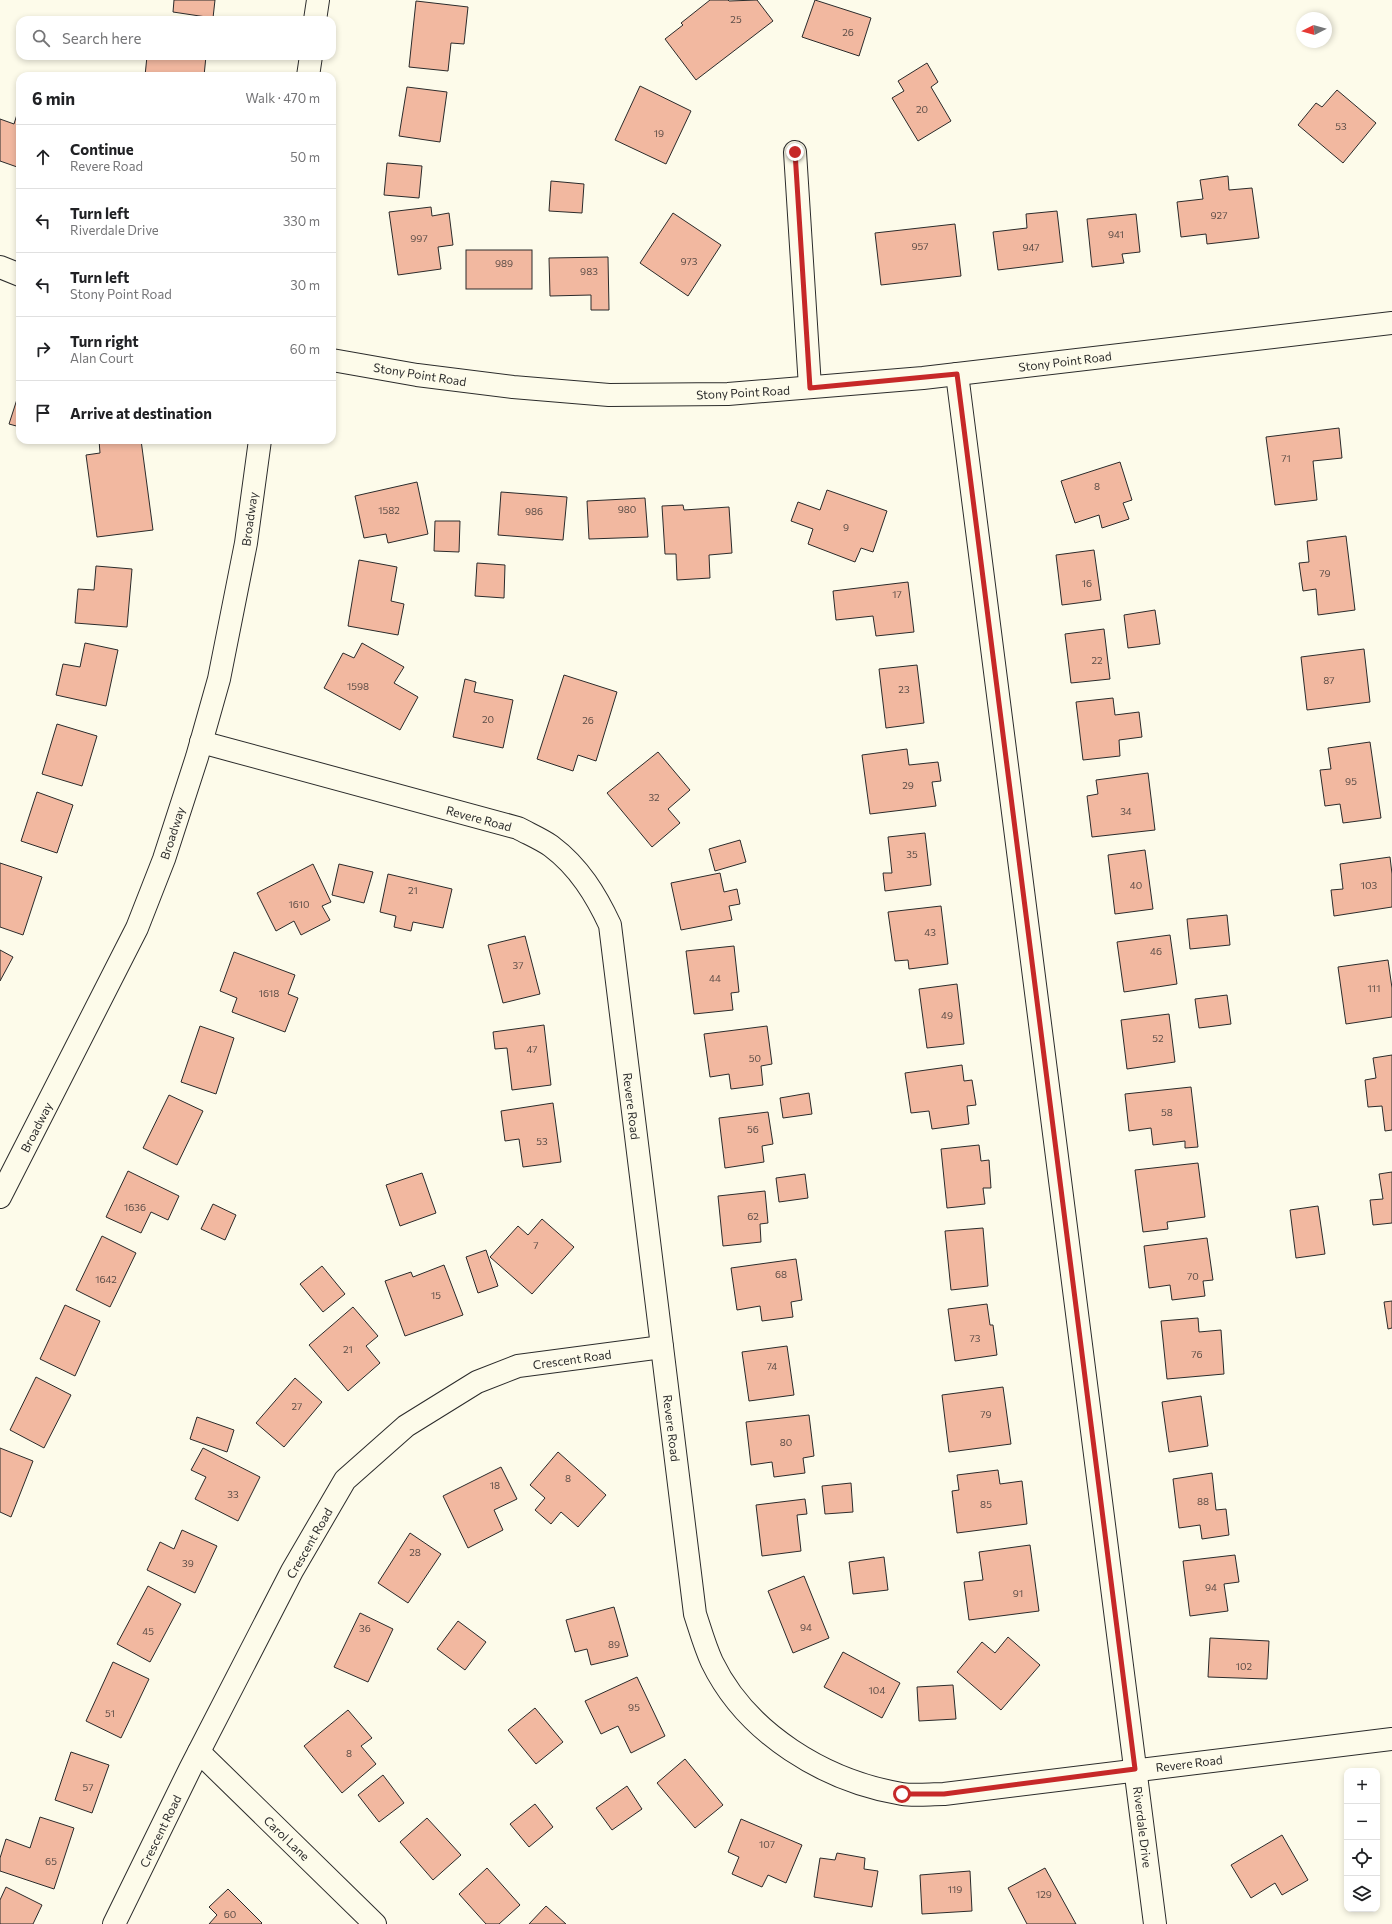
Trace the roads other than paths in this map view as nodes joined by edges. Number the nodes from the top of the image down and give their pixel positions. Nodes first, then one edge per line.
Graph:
1 (318, 0) edge
2 (316, 16) edge
3 (310, 60) edge
4 (308, 72) edge
5 (795, 152) dead end
6 (0, 267) edge
7 (16, 273) edge
8 (1392, 323) edge
9 (336, 361) edge
10 (957, 374) junction
11 (810, 388) junction
12 (259, 444) edge
13 (202, 742) junction
14 (0, 1197) edge
15 (662, 1347) junction
16 (1392, 1739) edge
17 (199, 1752) junction
18 (1135, 1769) junction
19 (114, 1924) edge
20 (375, 1924) edge
21 (1155, 1924) edge

1 - 2 street
3 - 4 street
5 - 11 street
6 - 7 street
8 - 10 street, Stony Point Road
9 - 11 street, Stony Point Road
10 - 11 street, Stony Point Road
10 - 18 street, Riverdale Drive
12 - 13 street, Broadway
13 - 14 street, Broadway
13 - 15 street, Revere Road
15 - 17 street, Crescent Road
15 - 18 street, Revere Road
16 - 18 street, Revere Road
17 - 19 street, Crescent Road
17 - 20 street, Carol Lane
18 - 21 street, Riverdale Drive

